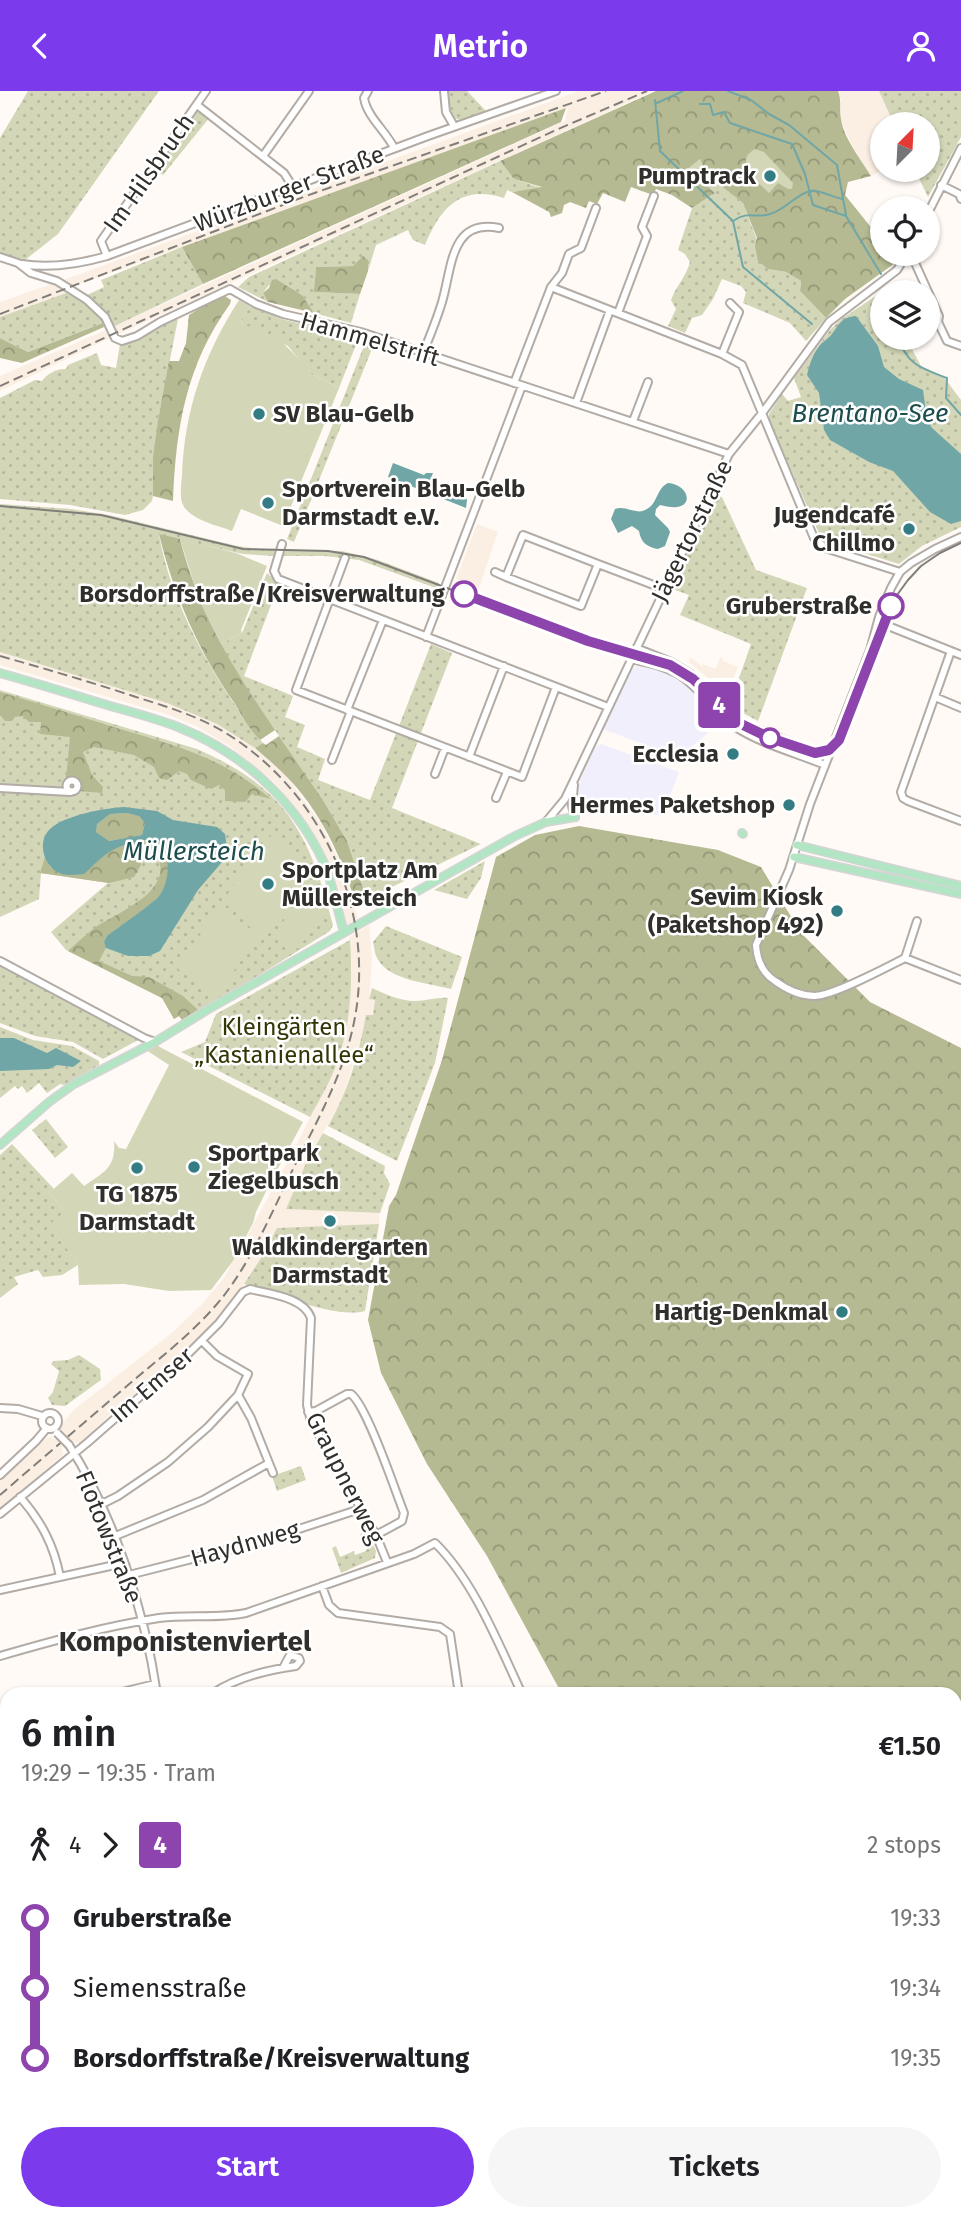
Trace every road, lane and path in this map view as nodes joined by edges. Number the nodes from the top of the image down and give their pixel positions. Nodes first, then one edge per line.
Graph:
1 (206, 91) edge
2 (309, 91) edge
3 (368, 91) edge
4 (444, 91) edge
5 (556, 91) edge
6 (197, 105) junction
7 (454, 126) junction
8 (394, 148) junction
9 (961, 148) edge
10 (263, 156) junction
11 (942, 185) junction
12 (293, 187) junction
13 (654, 196) dead end
14 (936, 196) edge
15 (961, 199) edge
16 (596, 208) dead end
17 (499, 228) dead end
18 (107, 256) junction
19 (0, 257) edge
20 (18, 263) junction
21 (899, 266) edge
22 (915, 266) edge
23 (551, 287) junction
24 (730, 303) dead end
25 (610, 310) junction
26 (618, 313) junction
27 (961, 346) edge
28 (423, 353) junction
29 (722, 354) junction
30 (648, 382) dead end
31 (513, 383) junction
32 (522, 386) junction
33 (576, 403) junction
34 (763, 412) junction
35 (633, 421) junction
36 (729, 454) junction
37 (961, 537) edge
38 (282, 544) dead end
39 (345, 558) dead end
40 (597, 564) junction
41 (495, 572) dead end
42 (900, 572) junction
43 (506, 577) junction
44 (664, 589) junction
45 (330, 600) junction
46 (383, 620) junction
47 (878, 622) junction
48 (426, 637) junction
49 (636, 648) junction
50 (951, 651) junction
51 (961, 655) edge
52 (631, 659) junction
53 (504, 666) junction
54 (0, 673) edge
55 (556, 687) junction
56 (935, 697) junction
57 (608, 707) junction
58 (961, 708) edge
59 (349, 711) junction
60 (445, 748) junction
61 (469, 757) junction
62 (332, 760) dead end
63 (827, 761) junction
64 (507, 772) junction
65 (435, 774) dead end
66 (575, 777) junction
67 (0, 788) edge
68 (70, 792) dead end
69 (496, 798) dead end
70 (562, 804) junction
71 (575, 817) joint
72 (562, 819) junction
73 (961, 821) edge
74 (546, 822) junction
75 (797, 845) junction
76 (794, 857) junction
77 (961, 885) edge
78 (961, 894) edge
79 (917, 921) dead end
80 (344, 932) junction
81 (905, 958) junction
82 (0, 961) edge
83 (961, 980) edge
84 (152, 1041) junction
85 (0, 1145) edge
86 (308, 1309) joint
87 (202, 1341) junction
88 (238, 1395) junction
89 (0, 1408) edge
90 (308, 1412) junction
91 (43, 1416) junction
92 (53, 1430) junction
93 (74, 1453) junction
94 (269, 1463) junction
95 (273, 1473) dead end
96 (0, 1475) edge
97 (20, 1497) junction
98 (100, 1505) junction
99 (360, 1509) junction
100 (0, 1514) edge
101 (376, 1535) junction
102 (113, 1537) junction
103 (387, 1562) junction
104 (124, 1563) junction
105 (129, 1575) junction
106 (60, 1577) junction
107 (322, 1586) junction
108 (0, 1590) edge
109 (142, 1622) junction
110 (0, 1656) edge
111 (282, 1668) dead end
112 (155, 1684) junction
113 (143, 1687) edge
114 (155, 1687) edge
115 (223, 1687) edge
116 (457, 1687) edge
117 (519, 1687) edge

1 - 6 street, Im Hilsbruch
2 - 10 street
3 - 8 street
4 - 7 street
5 - 7 street, Würzburger Straße
6 - 10 street
6 - 18 street, Im Hilsbruch
7 - 8 street, Würzburger Straße
8 - 12 street, Würzburger Straße
9 - 11 street
10 - 12 street
11 - 14 street
11 - 15 street
12 - 18 street, Würzburger Straße
13 - 26 street
16 - 23 street
17 - 28 street
18 - 20 street, Würzburger Straße
19 - 20 street
20 - 28 street, Hammelstrift
21 - 34 street, Jägertorstraße
22 - 27 street
23 - 25 street
23 - 31 street
24 - 29 street
25 - 26 street
25 - 33 street
26 - 29 street
28 - 31 street, Hammelstrift
29 - 34 street
30 - 35 street
31 - 32 street, Hammelstrift
32 - 33 street, Hammelstrift
32 - 48 street
33 - 35 street, Hammelstrift
34 - 36 street, Jägertorstraße
34 - 42 street
35 - 36 street, Hammelstrift
36 - 44 street, Jägertorstraße
37 - 42 street
38 - 45 street
39 - 45 street
40 - 43 street
40 - 43 street
40 - 44 street
41 - 43 street
42 - 47 street
44 - 49 street, Jägertorstraße
45 - 46 street
45 - 59 street
46 - 48 street
46 - 59 street
47 - 50 street
47 - 63 street
48 - 53 street
49 - 52 street, Jägertorstraße
49 - 63 street
50 - 51 street
50 - 56 street
52 - 57 street, Jägertorstraße
52 - 63 street
53 - 55 street
53 - 61 street
54 - 80 main road
55 - 57 street
55 - 64 street
56 - 58 street
56 - 73 street
57 - 66 street, Jägertorstraße
59 - 60 street
59 - 62 street
60 - 61 street
60 - 65 street
61 - 64 street
63 - 75 street
64 - 69 street
66 - 70 street, Jägertorstraße
66 - 71 street, Jägertorstraße
67 - 68 street
70 - 72 street, Jägertorstraße
70 - 74 street, Jägertorstraße
71 - 72 main road
72 - 74 main road
74 - 80 main road
75 - 76 street
75 - 77 main road
76 - 78 main road
76 - 81 street
79 - 81 street
80 - 84 main road
81 - 83 street
82 - 84 street
84 - 85 main road
86 - 87 street, Im Emser
86 - 90 street, Graupnerweg
87 - 88 street
87 - 93 street, Im Emser
88 - 94 street
88 - 98 street
89 - 91 street
90 - 99 street, Graupnerweg
90 - 101 street
91 - 92 street
91 - 92 street, Flotowstraße
92 - 93 street, Flotowstraße, bridge
92 - 96 street
93 - 97 street, Im Emser
93 - 98 street, Flotowstraße
94 - 95 street
94 - 102 street
97 - 100 street, Im Emser
97 - 106 street
98 - 102 street, Flotowstraße
99 - 101 street, Graupnerweg
99 - 105 street, Haydnweg
101 - 103 street, Graupnerweg
102 - 104 street, Flotowstraße
103 - 107 street
103 - 117 street
104 - 105 street, Flotowstraße
104 - 106 street
105 - 109 street, Flotowstraße
106 - 108 street
107 - 109 street
107 - 116 street
109 - 110 street
109 - 112 street, Flotowstraße
111 - 115 street
112 - 113 street
112 - 114 street, Flotowstraße

